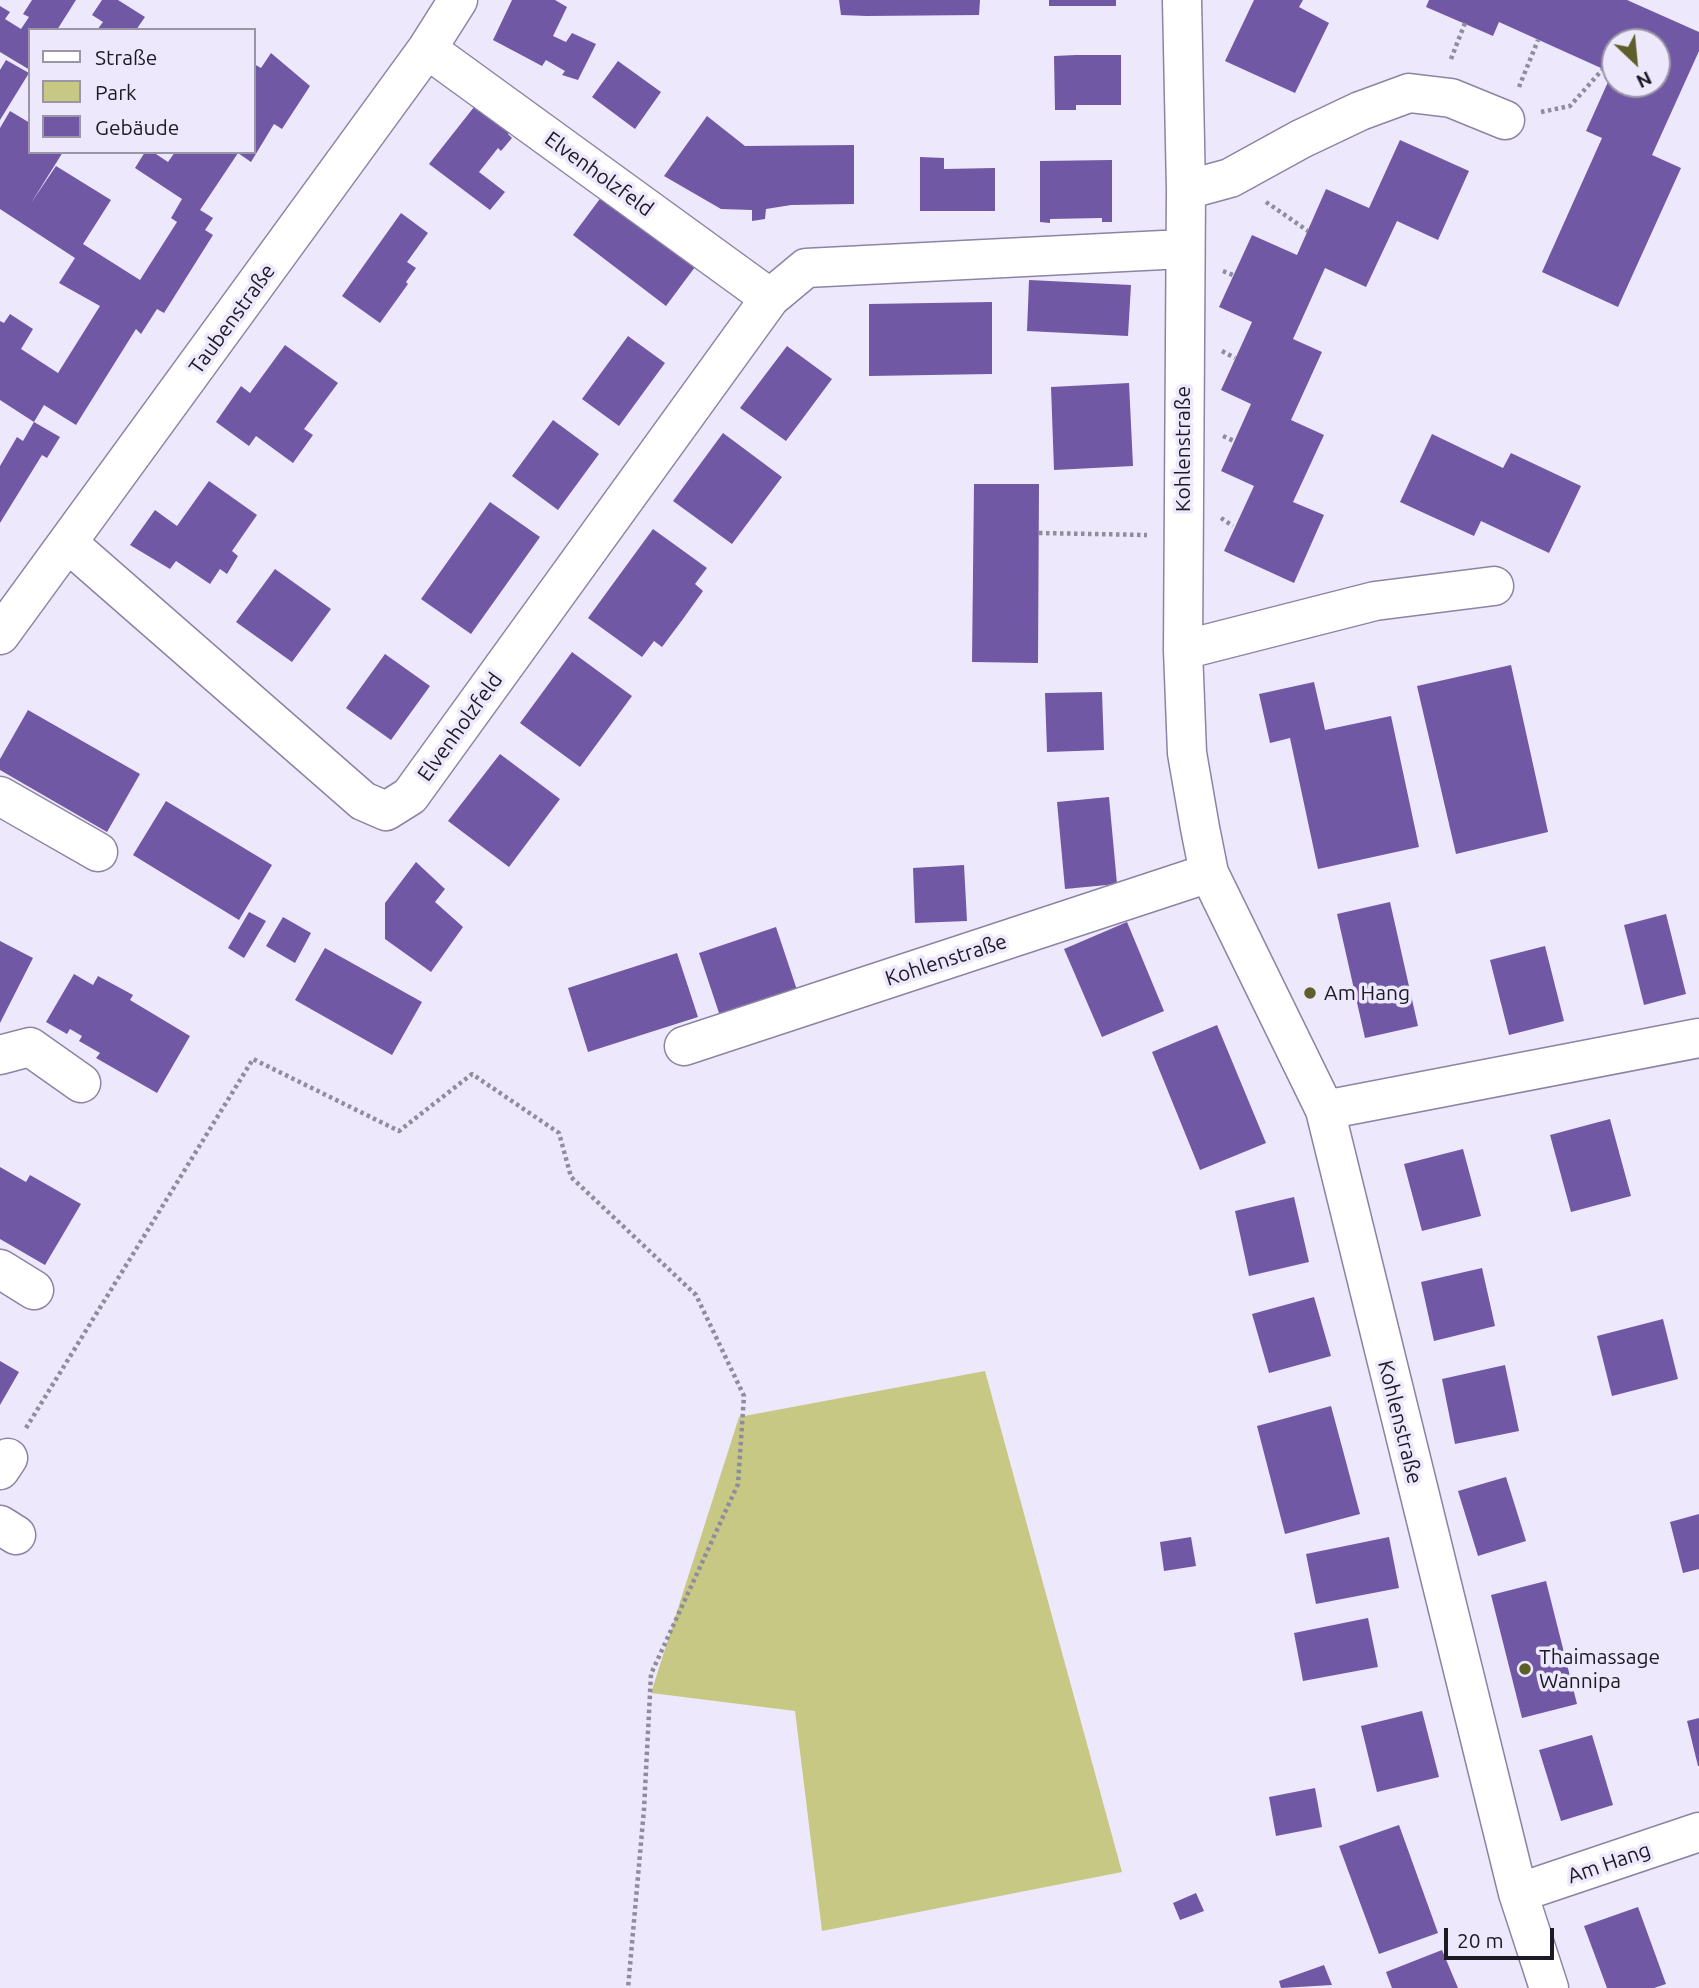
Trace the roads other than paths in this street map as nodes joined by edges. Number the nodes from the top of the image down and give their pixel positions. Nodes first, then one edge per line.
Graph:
1 (458, 0) edge
2 (1182, 0) edge
3 (428, 49) junction
4 (1505, 120) road end
5 (1186, 190) junction
6 (1183, 249) junction
7 (770, 298) junction
8 (69, 544) junction
9 (1494, 586) dead end
10 (4, 619) edge
11 (1183, 649) junction
12 (0, 796) edge
13 (99, 852) dead end
14 (1209, 873) junction
15 (1699, 1038) edge
16 (684, 1046) dead end
17 (0, 1055) edge
18 (81, 1083) dead end
19 (1325, 1110) junction
20 (0, 1269) edge
21 (34, 1290) dead end
22 (1699, 1832) edge
23 (1518, 1894) junction
24 (1549, 1988) edge

1 - 3 street, Taubenstraße
2 - 5 street, Kohlenstraße
3 - 7 street, Elvenholzfeld
3 - 8 street, Taubenstraße
4 - 5 street
5 - 6 street, Kohlenstraße
6 - 7 street, Elvenholzfeld
6 - 11 street, Kohlenstraße
7 - 8 street, Elvenholzfeld
8 - 10 street, Taubenstraße
9 - 11 street
11 - 14 street, Kohlenstraße
12 - 13 street
14 - 16 street, Kohlenstraße
14 - 19 street, Kohlenstraße
15 - 19 street
17 - 18 street
19 - 23 street, Kohlenstraße
20 - 21 street
22 - 23 street, Am Hang
23 - 24 street, Kohlenstraße

